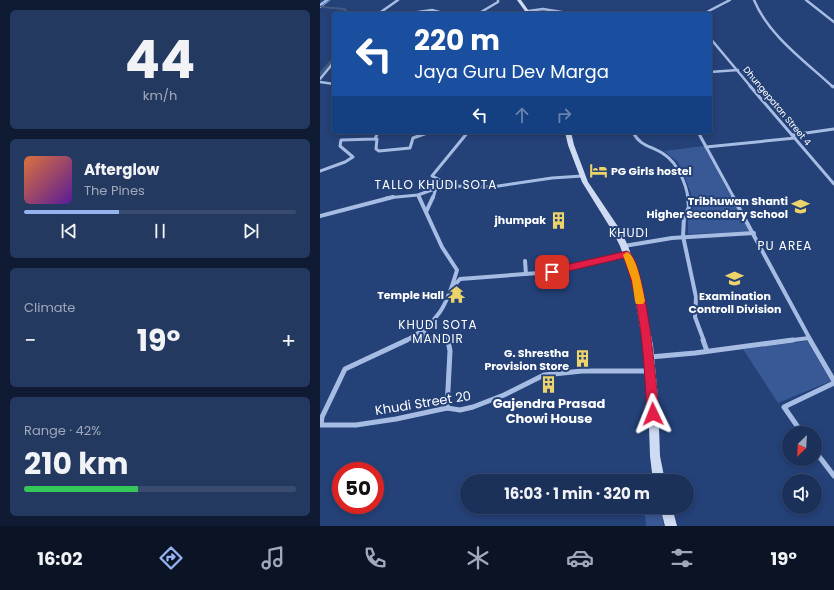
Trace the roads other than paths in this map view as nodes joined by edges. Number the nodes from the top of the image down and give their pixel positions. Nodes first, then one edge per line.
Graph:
1 (327, 0) edge
2 (398, 0) edge
3 (498, 0) edge
4 (519, 0) edge
5 (730, 0) edge
6 (754, 0) edge
7 (806, 0) edge
8 (320, 5) edge
9 (381, 12) edge
10 (418, 12) edge
11 (440, 12) edge
12 (481, 12) edge
13 (528, 12) edge
14 (562, 12) edge
15 (707, 12) edge
16 (834, 22) edge
17 (712, 40) edge
18 (332, 65) edge
19 (738, 70) junction
20 (712, 72) edge
21 (320, 81) edge
22 (332, 84) edge
23 (834, 87) edge
24 (834, 129) edge
25 (377, 134) edge
26 (427, 134) edge
27 (466, 134) edge
28 (569, 134) edge
29 (633, 134) edge
30 (699, 134) edge
31 (792, 135) junction
32 (795, 138) junction
33 (375, 139) junction
34 (706, 147) junction
35 (320, 171) edge
36 (582, 176) junction
37 (448, 184) junction
38 (834, 184) edge
39 (436, 188) junction
40 (418, 195) junction
41 (426, 212) junction
42 (320, 216) edge
43 (754, 233) junction
44 (684, 236) junction
45 (626, 250) junction
46 (525, 261) dead end
47 (455, 274) junction
48 (526, 274) junction
49 (460, 279) junction
50 (451, 289) junction
51 (424, 330) junction
52 (809, 338) junction
53 (410, 339) junction
54 (425, 340) junction
55 (707, 351) junction
56 (649, 357) junction
57 (650, 370) junction
58 (834, 382) edge
59 (448, 408) junction
60 (321, 417) edge
61 (797, 426) edge
62 (822, 460) edge
63 (659, 474) edge
64 (834, 476) edge
65 (668, 514) edge
66 (671, 526) edge

1 - 8 street
2 - 9 street
3 - 12 street
4 - 13 main road
5 - 15 street
6 - 23 street
7 - 16 street
10 - 11 street
13 - 14 street
17 - 19 street, Dhungepatan Street 4
18 - 21 street
19 - 20 street
19 - 31 street, Dhungepatan Street 4
21 - 22 street
24 - 31 street
25 - 33 street
26 - 33 street
27 - 37 street
28 - 36 main road
29 - 44 street
30 - 34 street
31 - 32 street, Dhungepatan Street 4
32 - 34 street
32 - 38 street, Dhungepatan Street 4
33 - 35 street
34 - 43 street
36 - 37 street
36 - 45 main road
37 - 39 street
39 - 40 street
39 - 41 street
40 - 41 street
40 - 42 street
41 - 47 street
43 - 44 street
43 - 52 street
44 - 45 street
44 - 55 street
45 - 48 street
45 - 56 main road
46 - 48 street
47 - 49 street
47 - 50 street
48 - 49 street
49 - 50 street
50 - 51 street
51 - 53 street
51 - 54 street
52 - 55 street
52 - 58 street
53 - 54 street
53 - 60 street
54 - 59 street
55 - 56 street
56 - 57 main road
57 - 59 street, Khudi Street 20
57 - 63 main road
58 - 61 street
59 - 60 street, Khudi Street 20
62 - 64 street
65 - 66 main road

